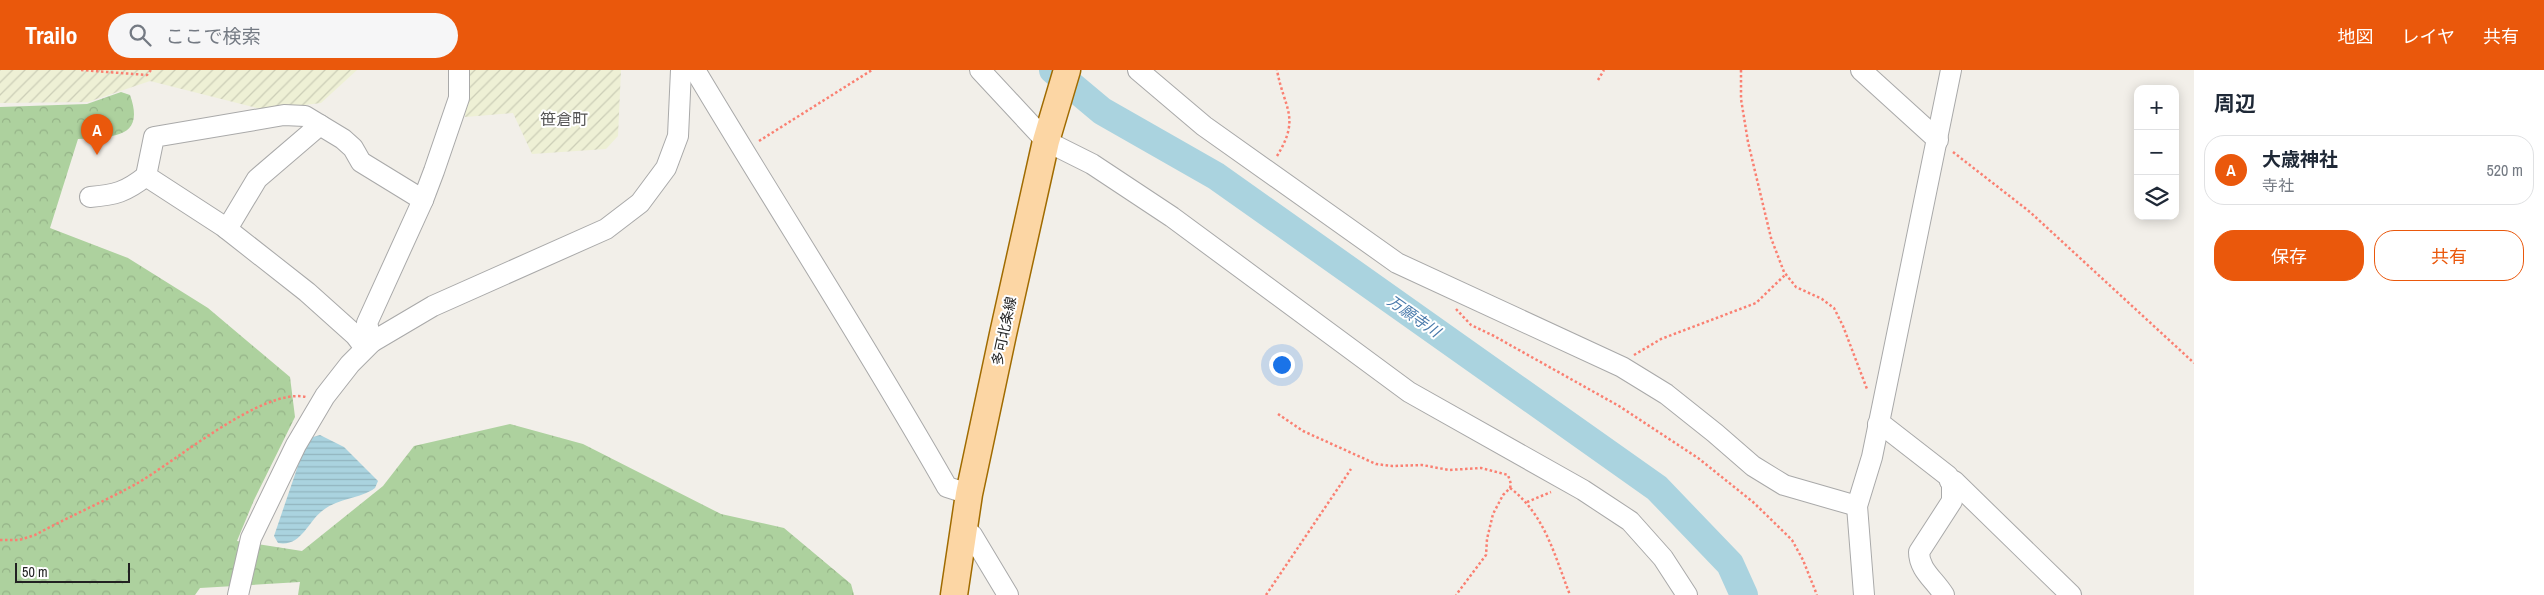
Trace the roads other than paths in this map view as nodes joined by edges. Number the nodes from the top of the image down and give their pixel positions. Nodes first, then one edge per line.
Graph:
1 (459, 70) edge
2 (681, 70) edge
3 (695, 70) edge
4 (980, 70) edge
5 (1066, 70) edge
6 (1138, 70) edge
7 (1861, 70) edge
8 (1951, 70) edge
9 (320, 125) junction
10 (1049, 134) junction
11 (1938, 140) junction
12 (146, 176) junction
13 (90, 197) dead end
14 (423, 200) junction
15 (227, 229) junction
16 (369, 345) junction
17 (1880, 418) junction
18 (1950, 481) junction
19 (969, 494) junction
20 (1857, 506) junction
21 (964, 529) junction
22 (238, 595) edge
23 (954, 595) edge
24 (1008, 595) edge
25 (1687, 595) edge
26 (1864, 595) edge
27 (1944, 595) edge
28 (2071, 595) edge

1 - 14 street
2 - 16 street
3 - 19 street
4 - 10 street
5 - 10 main road, 多可北条線
6 - 20 street
7 - 11 street
8 - 11 street
9 - 12 street
9 - 14 street
9 - 15 street
10 - 19 main road, 多可北条線
10 - 25 street
11 - 17 street
12 - 13 street
12 - 15 street
14 - 16 street
15 - 16 street
16 - 22 street
17 - 18 street
17 - 20 street
18 - 27 street
18 - 28 street
19 - 21 main road, 多可北条線
20 - 26 street
21 - 23 main road, 多可北条線
21 - 24 street

